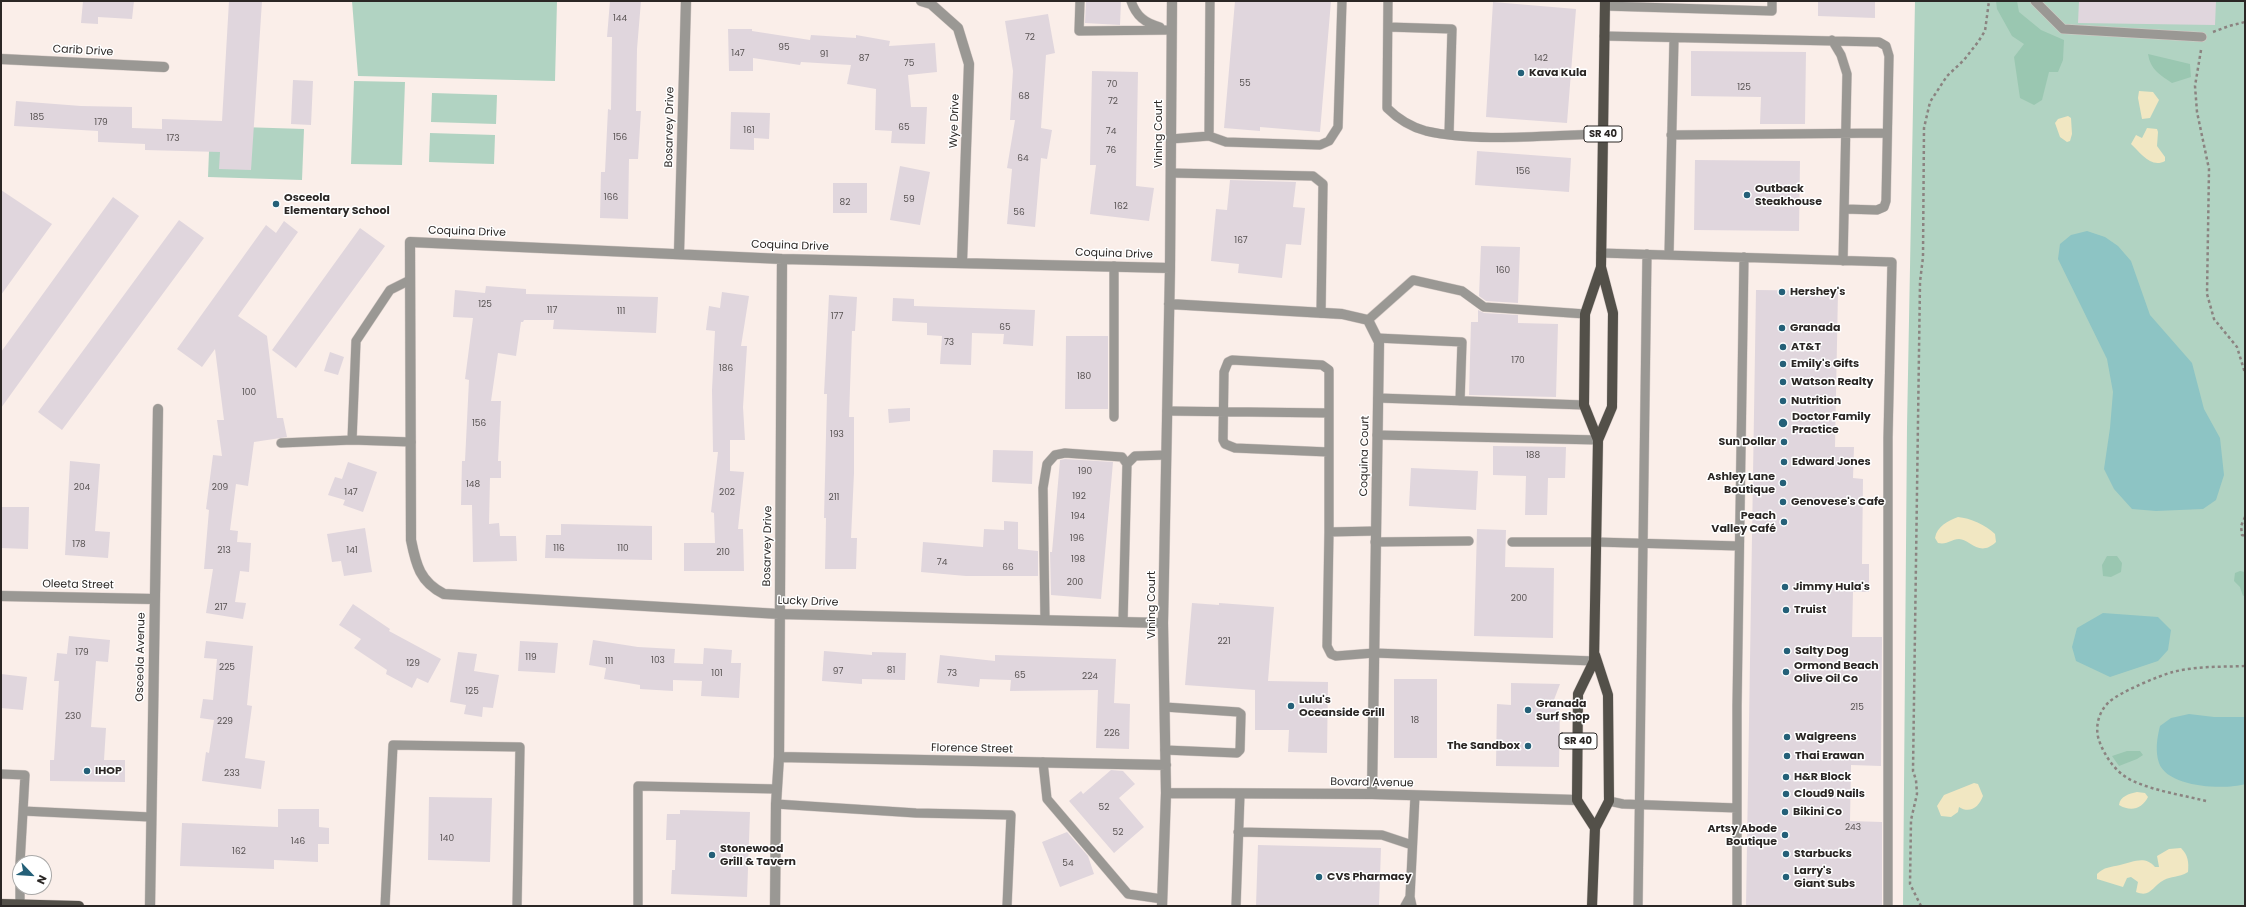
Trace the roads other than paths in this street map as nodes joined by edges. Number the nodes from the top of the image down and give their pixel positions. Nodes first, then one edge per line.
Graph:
1 (686, 1) edge
2 (921, 1) edge
3 (1080, 1) edge
4 (1131, 1) edge
5 (1172, 1) edge
6 (1210, 1) edge
7 (1342, 1) edge
8 (1388, 1) edge
9 (1772, 1) edge
10 (2035, 1) edge
11 (1605, 3) edge
12 (1388, 27) junction
13 (1171, 30) junction
14 (1604, 36) junction
15 (2202, 37) road end
16 (1674, 39) junction
17 (1832, 40) junction
18 (1, 59) edge
19 (164, 67) dead end
20 (1847, 132) junction
21 (1887, 133) junction
22 (1449, 134) junction
23 (1603, 134) junction
24 (1671, 134) junction
25 (1209, 136) junction
26 (1171, 139) junction
27 (1171, 173) junction
28 (1845, 209) junction
29 (410, 242) joint
30 (679, 253) junction
31 (1601, 253) junction
32 (1647, 254) junction
33 (1669, 254) junction
34 (1744, 257) junction
35 (782, 259) junction
36 (1843, 261) junction
37 (962, 262) junction
38 (1114, 266) junction
39 (1600, 267) junction
40 (1170, 268) junction
41 (410, 280) junction
42 (1169, 304) junction
43 (1321, 313) junction
44 (1586, 314) junction
45 (1368, 320) junction
46 (1377, 338) junction
47 (1378, 398) junction
48 (1460, 401) junction
49 (1584, 405) junction
50 (158, 409) dead end
51 (1167, 411) junction
52 (1223, 411) junction
53 (1329, 413) junction
54 (1114, 417) dead end
55 (1377, 435) junction
56 (352, 440) junction
57 (1598, 440) junction
58 (411, 442) junction
59 (281, 444) dead end
60 (1328, 452) junction
61 (1166, 455) junction
62 (1127, 464) junction
63 (1375, 531) junction
64 (1329, 532) junction
65 (1469, 541) dead end
66 (1375, 542) junction
67 (1512, 542) dead end
68 (1596, 542) junction
69 (1643, 543) junction
70 (1740, 546) junction
71 (1, 596) edge
72 (154, 599) junction
73 (779, 614) junction
74 (1045, 620) junction
75 (1123, 622) junction
76 (1163, 623) junction
77 (1374, 653) junction
78 (1594, 657) junction
79 (1165, 708) junction
80 (1165, 750) junction
81 (779, 757) junction
82 (1043, 762) junction
83 (1166, 765) junction
84 (1, 774) edge
85 (776, 789) junction
86 (1166, 793) junction
87 (1240, 794) junction
88 (1372, 794) junction
89 (1414, 796) junction
90 (1577, 800) junction
91 (1609, 801) junction
92 (776, 804) junction
93 (1641, 804) junction
94 (1737, 808) junction
95 (23, 811) junction
96 (150, 817) junction
97 (1594, 828) junction
98 (1238, 832) junction
99 (1412, 845) junction
100 (20, 855) edge
101 (20, 895) edge
102 (1411, 901) edge
103 (1162, 903) edge
104 (1, 904) edge
105 (20, 904) junction
106 (79, 906) edge
107 (150, 906) edge
108 (385, 906) edge
109 (517, 906) edge
110 (638, 906) edge
111 (775, 906) edge
112 (1007, 906) edge
113 (1236, 906) edge
114 (1405, 906) edge
115 (1592, 906) edge
116 (1638, 906) edge
117 (1737, 906) edge
118 (1888, 906) edge

1 - 30 street, Bosarvey Drive
2 - 37 street, Wye Drive
3 - 13 lane
4 - 13 lane
5 - 13 street, Vining Court
6 - 25 lane
7 - 25 lane
8 - 12 lane
9 - 11 lane
10 - 15 lane
11 - 14 main road, SR 40
12 - 22 lane
12 - 22 lane
13 - 26 street, Vining Court
14 - 16 lane
14 - 23 main road, SR 40
16 - 17 lane
16 - 24 lane
17 - 20 lane
17 - 21 lane
18 - 19 street, Carib Drive
20 - 21 lane
20 - 24 lane
20 - 28 lane
21 - 28 lane
22 - 23 lane
23 - 31 main road, SR 40
24 - 33 lane
25 - 26 lane
26 - 27 street, Vining Court
27 - 40 street, Vining Court
27 - 43 lane
28 - 36 lane
29 - 30 street, Coquina Drive
29 - 41 street, Lucky Drive
30 - 35 street, Coquina Drive
31 - 32 lane
31 - 39 main road, SR 40
32 - 33 lane
32 - 69 lane
33 - 34 lane
34 - 36 lane
34 - 70 lane
35 - 37 street, Coquina Drive
35 - 73 street, Bosarvey Drive
36 - 118 lane
37 - 38 street, Coquina Drive
38 - 40 street, Coquina Drive
38 - 54 lane
39 - 44 main road, SR 40
39 - 57 main road, SR 40
40 - 42 street, Vining Court
41 - 56 lane
41 - 58 street, Lucky Drive
42 - 43 street
42 - 51 street, Vining Court
43 - 45 street
44 - 45 lane
44 - 49 main road, SR 40
45 - 46 street, Coquina Court
46 - 47 street, Coquina Court
46 - 48 lane
47 - 48 lane
47 - 55 street, Coquina Court
48 - 49 lane
49 - 57 main road, SR 40
50 - 72 street, Osceola Avenue
51 - 52 lane
51 - 61 street, Vining Court
52 - 53 lane
52 - 53 lane
52 - 60 lane
53 - 60 lane
55 - 57 lane
55 - 63 street, Coquina Court
56 - 58 lane
56 - 59 lane
57 - 68 main road, SR 40
58 - 73 street, Lucky Drive
60 - 64 lane
61 - 62 lane
61 - 76 street, Vining Court
62 - 74 lane
62 - 75 lane
63 - 64 lane
63 - 66 street, Coquina Court
64 - 77 lane
65 - 66 lane
66 - 77 street, Coquina Court
67 - 68 lane
68 - 69 lane
68 - 78 main road, SR 40
69 - 70 lane
69 - 93 lane
70 - 94 lane
71 - 72 street, Oleeta Street
72 - 96 street, Osceola Avenue
73 - 74 street, Lucky Drive
73 - 81 street, Bosarvey Drive
74 - 75 street, Lucky Drive
75 - 76 street, Lucky Drive
76 - 79 street, Vining Court
77 - 78 lane
77 - 88 street, Coquina Court
78 - 90 main road, SR 40
78 - 91 main road, SR 40
79 - 80 street, Vining Court
79 - 80 lane
80 - 83 street, Vining Court
81 - 82 street, Florence Street
81 - 85 street, Bosarvey Drive
82 - 83 street, Florence Street
82 - 103 lane
83 - 86 street, Vining Court
84 - 95 lane
85 - 92 street, Bosarvey Drive
85 - 110 lane
86 - 87 street, Bovard Avenue
86 - 103 street, Vining Court
87 - 88 street, Bovard Avenue
87 - 98 lane
88 - 89 street, Bovard Avenue
89 - 90 street, Bovard Avenue
89 - 99 lane
90 - 97 main road
91 - 93 lane
91 - 97 main road, SR 40
92 - 111 street, Bosarvey Drive
92 - 112 lane
93 - 94 lane
93 - 116 lane
94 - 117 lane
95 - 96 lane
95 - 100 lane
96 - 107 street, Osceola Avenue
97 - 115 main road, SR 40
98 - 99 lane
98 - 113 lane
99 - 102 lane
101 - 105 lane
102 - 114 lane
104 - 105 main road
105 - 106 main road
108 - 109 lane

